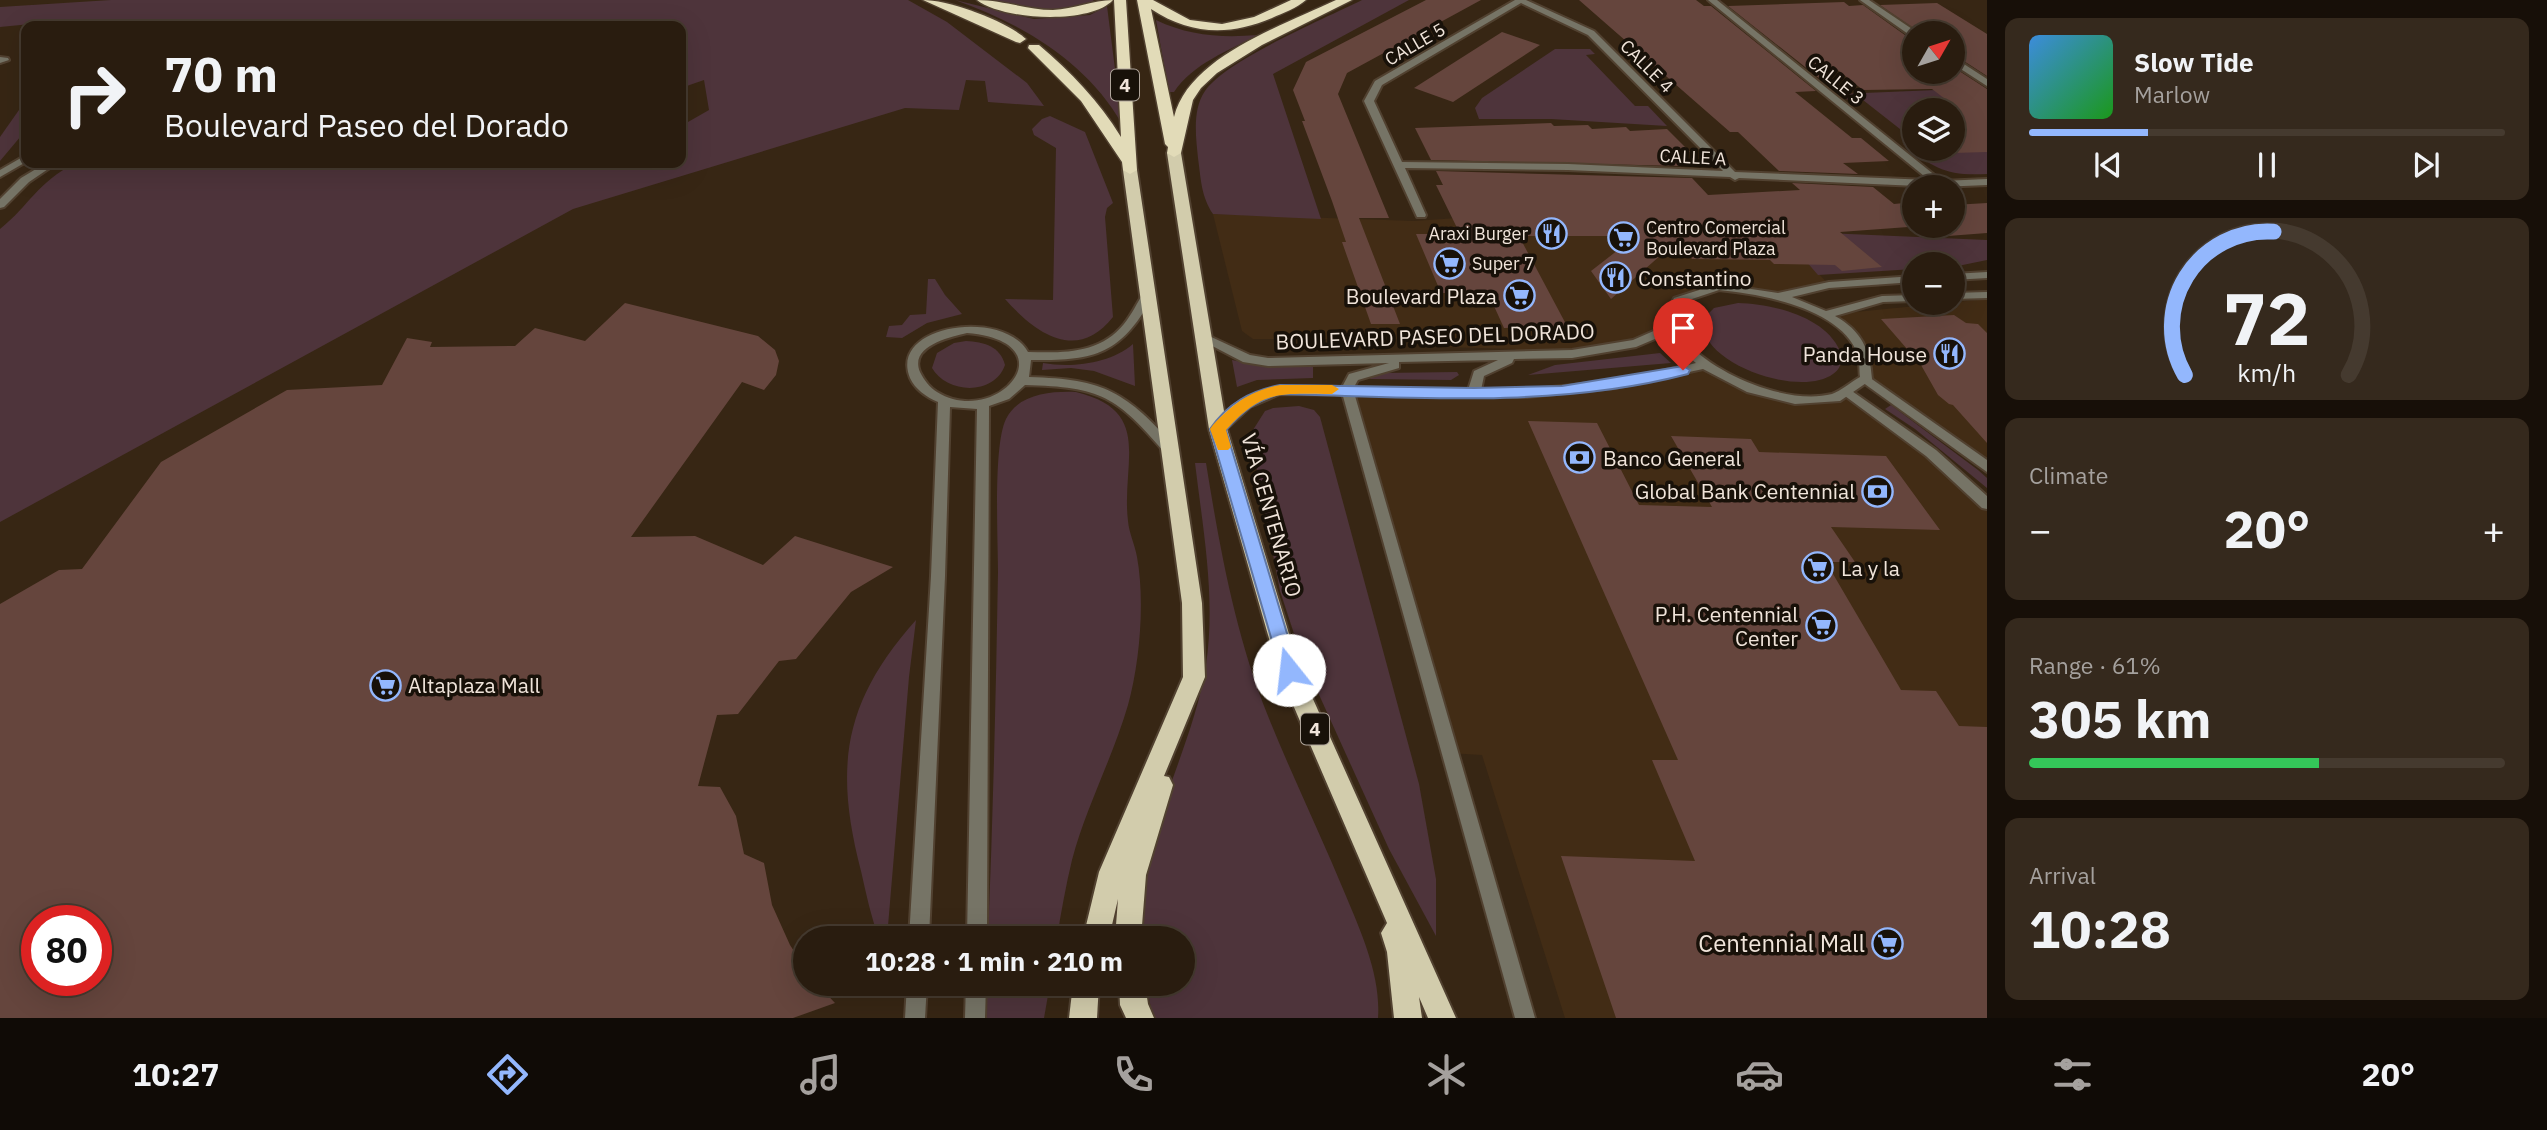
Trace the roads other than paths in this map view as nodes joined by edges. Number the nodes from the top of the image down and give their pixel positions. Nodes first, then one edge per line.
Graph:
1 (929, 0) edge
2 (983, 0) edge
3 (1107, 0) edge
4 (1120, 0) edge
5 (1144, 0) edge
6 (1300, 0) edge
7 (1346, 0) edge
8 (1521, 0) edge
9 (1712, 0) edge
10 (1864, 0) edge
11 (1902, 26) edge
12 (1020, 39) dead end
13 (1034, 48) dead end
14 (1965, 68) edge
15 (1987, 83) edge
16 (1174, 153) junction
17 (21, 161) edge
18 (1398, 165) junction
19 (44, 168) edge
20 (1130, 170) junction
21 (0, 174) edge
22 (1929, 175) edge
23 (1735, 177) junction
24 (1902, 183) edge
25 (1965, 183) edge
26 (1987, 183) edge
27 (0, 205) edge
28 (1421, 215) dead end
29 (1987, 275) edge
30 (1965, 276) edge
31 (1902, 280) edge
32 (1148, 294) junction
33 (1987, 295) edge
34 (1782, 296) junction
35 (1965, 296) edge
36 (1902, 298) edge
37 (1825, 315) junction
38 (1670, 328) junction
39 (1203, 338) junction
40 (1025, 356) junction
41 (1520, 356) junction
42 (1416, 359) junction
43 (1703, 365) junction
44 (1866, 379) junction
45 (1023, 381) junction
46 (1347, 389) junction
47 (1474, 393) junction
48 (1849, 393) junction
49 (944, 401) junction
50 (983, 403) junction
51 (1218, 429) junction
52 (1172, 452) junction
53 (1987, 467) edge
54 (1987, 504) edge
55 (1194, 677) junction
56 (1376, 866) junction
57 (920, 926) edge
58 (977, 926) edge
59 (1099, 926) edge
60 (1129, 926) edge
61 (916, 996) edge
62 (976, 996) edge
63 (1085, 996) edge
64 (1133, 996) edge
65 (915, 1018) edge
66 (975, 1018) edge
67 (1083, 1018) edge
68 (1140, 1018) edge
69 (1408, 1018) edge
70 (1442, 1018) edge
71 (1525, 1018) edge

1 - 12 highway
2 - 3 highway
4 - 20 highway, 4
5 - 6 highway
5 - 16 highway, VÍA CENTENARIO / 4
7 - 16 highway
8 - 18 street, CALLE 5
8 - 23 street, CALLE 4
9 - 22 street, CALLE 3
10 - 11 street
13 - 20 highway
14 - 15 street
16 - 39 highway, VÍA CENTENARIO / 4
17 - 21 street
18 - 23 street, CALLE A
18 - 28 street
19 - 27 street
20 - 32 highway, 4
23 - 24 street, CALLE A
25 - 26 street, CALLE A
29 - 30 street
31 - 34 street
32 - 40 street
32 - 52 highway, 4
33 - 35 street
34 - 37 street
34 - 38 street
36 - 37 street
37 - 44 street
38 - 41 street, BOULEVARD PASEO DEL DORADO
38 - 43 street
39 - 42 street, BOULEVARD PASEO DEL DORADO
39 - 51 highway, VÍA CENTENARIO / 4
40 - 45 street
40 - 49 street
41 - 42 street, BOULEVARD PASEO DEL DORADO
41 - 47 street
42 - 46 street
43 - 47 street
43 - 48 street
44 - 48 street
44 - 53 street
45 - 50 street
45 - 52 street
46 - 47 street
46 - 51 street
46 - 71 street
48 - 54 street
49 - 50 street
49 - 57 street
50 - 58 street
51 - 56 highway, VÍA CENTENARIO / 4
52 - 55 highway, 4
55 - 59 highway, 4
55 - 60 highway
56 - 69 highway
56 - 70 highway, VÍA CENTENARIO / 4
61 - 65 street
62 - 66 street
63 - 67 highway
64 - 68 highway

